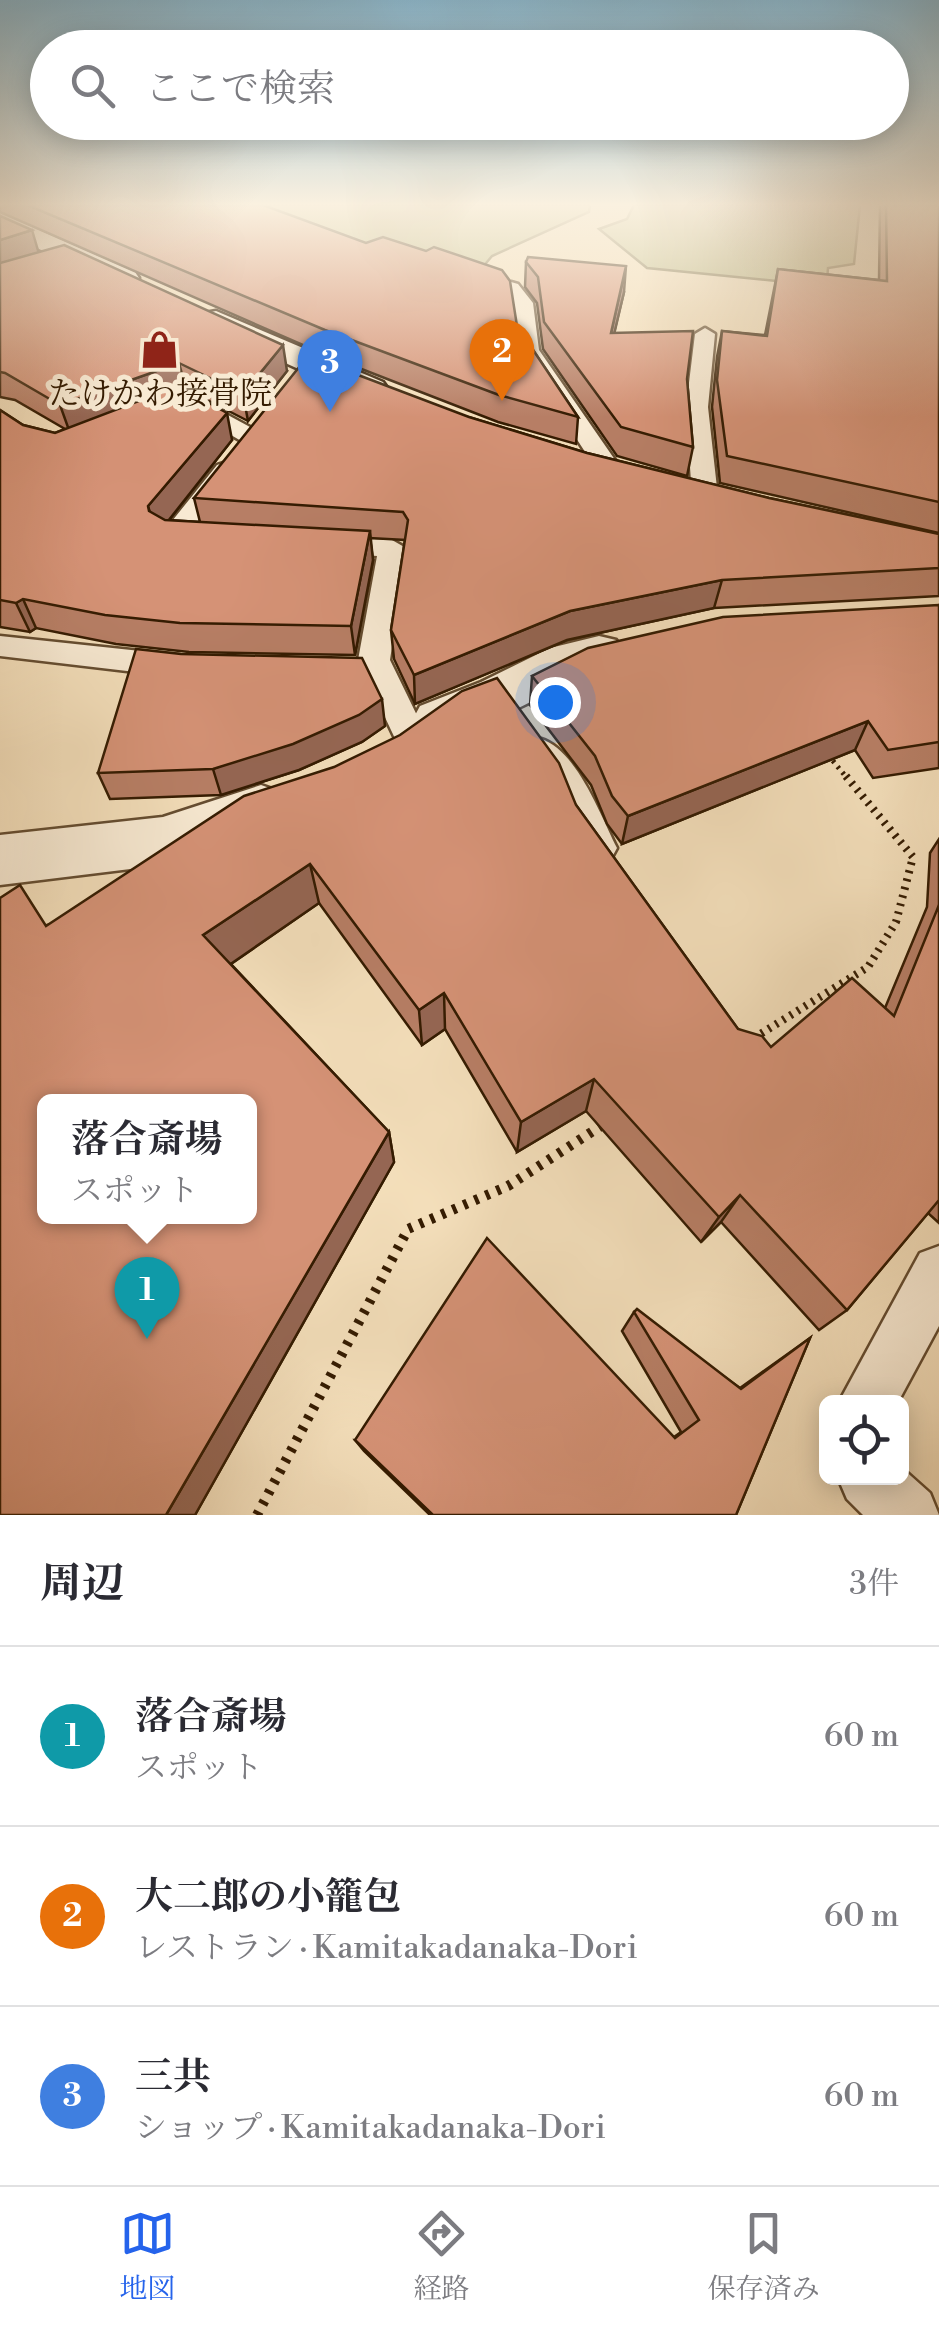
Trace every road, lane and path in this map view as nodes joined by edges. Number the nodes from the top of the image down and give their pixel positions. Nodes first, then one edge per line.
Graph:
1 (120, 276) edge
2 (147, 288) edge
3 (510, 288) edge
4 (183, 305) edge
5 (705, 334) dead end
6 (310, 363) junction
7 (288, 392) edge
8 (405, 404) edge
9 (169, 407) edge
10 (568, 460) edge
11 (657, 483) junction
12 (744, 506) edge
13 (233, 540) edge
14 (293, 543) edge
15 (644, 640) edge
16 (0, 646) edge
17 (214, 668) edge
18 (379, 670) junction
19 (344, 671) edge
20 (499, 695) junction
21 (389, 752) joint
22 (826, 753) edge
23 (303, 794) edge
24 (0, 860) edge
25 (620, 878) edge
26 (740, 1046) edge
27 (607, 1122) edge
28 (939, 1272) edge
29 (870, 1395) edge
30 (876, 1485) edge
31 (257, 1515) edge
32 (908, 1515) edge

1 - 2 street
3 - 11 lane
4 - 6 street
5 - 11 lane
6 - 7 lane
6 - 8 street
9 - 13 lane
10 - 11 street
11 - 12 street
14 - 18 lane
15 - 20 street
16 - 17 lane
18 - 19 lane
18 - 21 lane
20 - 21 street
20 - 25 lane
22 - 26 path
23 - 24 street
27 - 31 path
28 - 29 lane
30 - 32 lane

